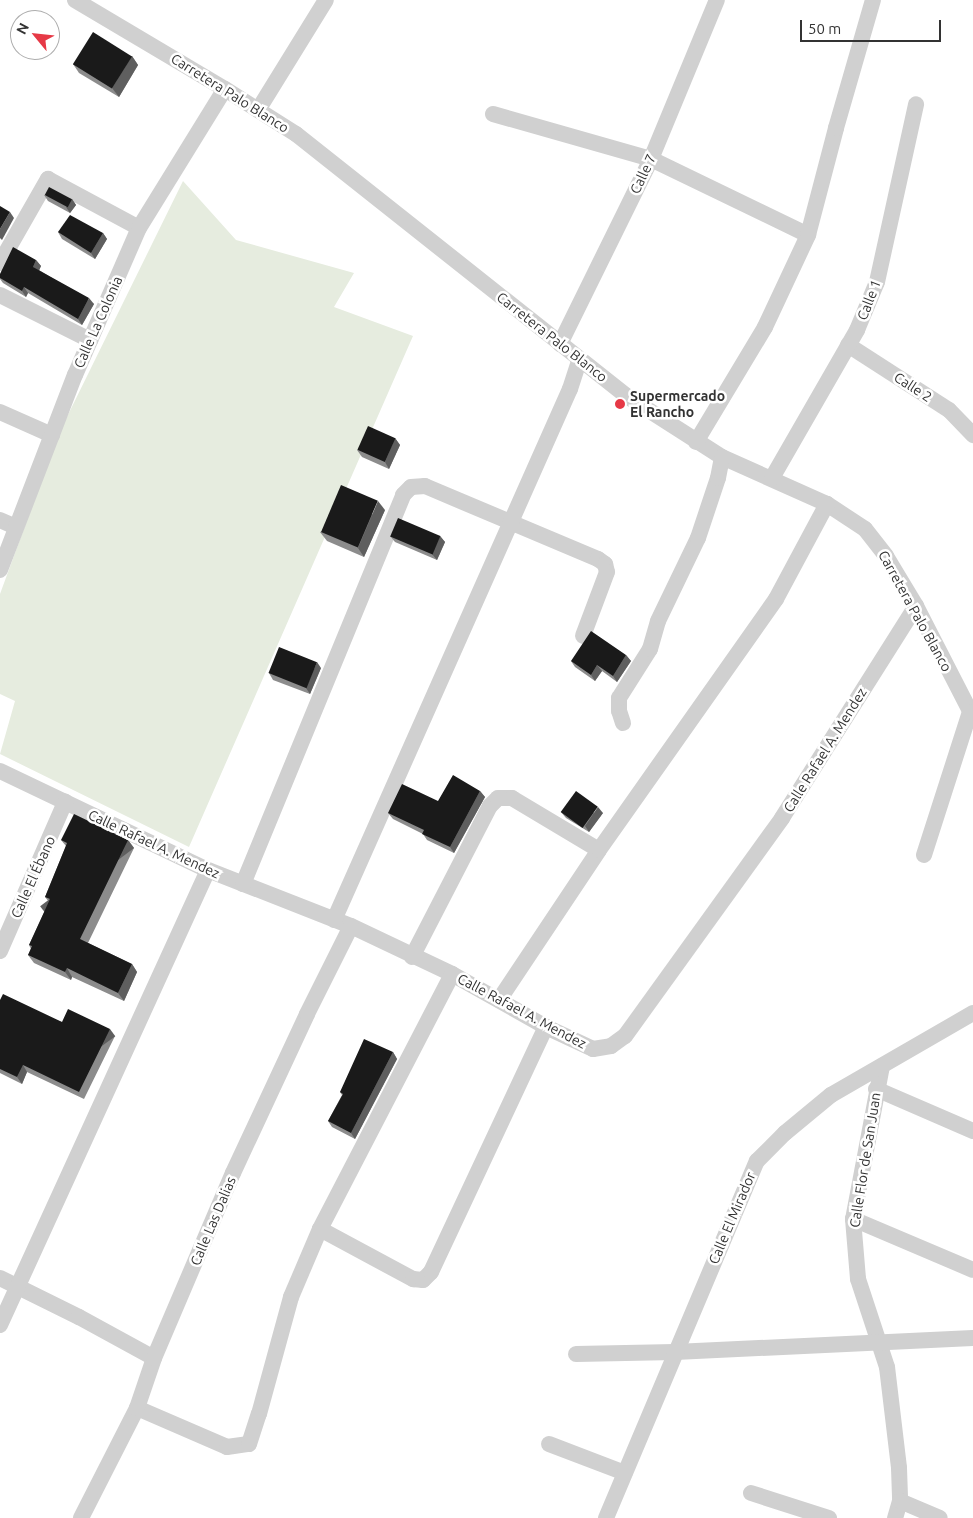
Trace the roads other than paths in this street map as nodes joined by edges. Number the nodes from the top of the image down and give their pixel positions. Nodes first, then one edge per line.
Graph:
1 (326, 0) edge
2 (717, 0) edge
3 (873, 0) edge
4 (79, 1) edge
5 (225, 89) junction
6 (916, 104) dead end
7 (258, 110) junction
8 (492, 114) dead end
9 (651, 159) junction
10 (139, 228) junction
11 (808, 235) junction
12 (0, 263) edge
13 (0, 295) edge
14 (90, 340) junction
15 (560, 344) junction
16 (848, 345) junction
17 (580, 359) junction
18 (0, 412) edge
19 (971, 426) edge
20 (52, 435) junction
21 (696, 442) junction
22 (722, 457) junction
23 (772, 478) junction
24 (828, 504) junction
25 (0, 520) edge
26 (511, 522) junction
27 (16, 527) junction
28 (0, 570) edge
29 (916, 606) junction
30 (583, 636) dead end
31 (972, 714) edge
32 (623, 723) dead end
33 (0, 771) edge
34 (65, 802) junction
35 (599, 850) junction
36 (924, 855) dead end
37 (208, 870) junction
38 (243, 884) junction
39 (334, 920) junction
40 (351, 926) junction
41 (0, 951) edge
42 (412, 957) junction
43 (452, 974) junction
44 (500, 1000) junction
45 (973, 1013) edge
46 (546, 1026) junction
47 (882, 1066) junction
48 (876, 1088) junction
49 (973, 1131) edge
50 (853, 1219) junction
51 (320, 1229) junction
52 (973, 1270) edge
53 (0, 1278) edge
54 (17, 1287) junction
55 (0, 1325) edge
56 (973, 1338) edge
57 (879, 1342) junction
58 (675, 1352) junction
59 (576, 1354) dead end
60 (154, 1358) junction
61 (137, 1408) junction
62 (549, 1444) dead end
63 (625, 1473) junction
64 (751, 1493) dead end
65 (900, 1501) junction
66 (82, 1518) edge
67 (606, 1518) edge
68 (829, 1518) edge
69 (895, 1518) edge
70 (940, 1518) edge

1 - 7 street
2 - 9 street, Calle 7
3 - 11 street
4 - 5 street, Carretera Palo Blanco
5 - 7 street, Carretera Palo Blanco
5 - 10 street, Calle La Colonia
6 - 16 street, Calle 1
7 - 15 street, Carretera Palo Blanco
8 - 9 street
9 - 11 street
9 - 15 street, Calle 7
10 - 12 street
10 - 14 street, Calle La Colonia
11 - 21 street
13 - 14 street
14 - 20 street, Calle La Colonia
15 - 17 street, Carretera Palo Blanco
16 - 19 street, Calle 2
16 - 23 street, Calle 1
17 - 21 street, Carretera Palo Blanco
17 - 26 street
18 - 20 street
20 - 27 street, Calle La Colonia
21 - 22 street, Carretera Palo Blanco
22 - 23 street, Carretera Palo Blanco
22 - 32 street
23 - 24 street, Carretera Palo Blanco
24 - 29 street, Carretera Palo Blanco
24 - 35 street
25 - 27 street
26 - 30 street
26 - 38 street
26 - 39 street
27 - 28 street, Calle La Colonia
29 - 31 street, Carretera Palo Blanco
29 - 46 street, Calle Rafael A. Mendez
31 - 36 street
33 - 34 street, Calle Rafael A. Mendez
34 - 37 street, Calle Rafael A. Mendez
34 - 41 street, Calle El Ébano
35 - 42 street
35 - 44 street
37 - 38 street, Calle Rafael A. Mendez
37 - 54 street
38 - 39 street, Calle Rafael A. Mendez
39 - 40 street, Calle Rafael A. Mendez
40 - 42 street, Calle Rafael A. Mendez
40 - 60 street, Calle Las Dalias
42 - 43 street, Calle Rafael A. Mendez
43 - 44 street, Calle Rafael A. Mendez
43 - 51 street
44 - 46 street, Calle Rafael A. Mendez
45 - 47 street, Calle El Mirador
46 - 51 street
47 - 48 street, Calle Flor de San Juan
47 - 58 street, Calle El Mirador
48 - 49 street
48 - 50 street, Calle Flor de San Juan
50 - 52 street
50 - 57 street, Calle Flor de San Juan
51 - 61 street
53 - 54 street
54 - 55 street
54 - 60 street
56 - 57 street
57 - 58 street
57 - 65 street, Calle Flor de San Juan
58 - 59 street
58 - 63 street, Calle El Mirador
60 - 61 street, Calle Las Dalias
61 - 66 street, Calle Las Dalias
62 - 63 street
63 - 67 street, Calle El Mirador
64 - 68 street
65 - 69 street, Calle Flor de San Juan
65 - 70 street

